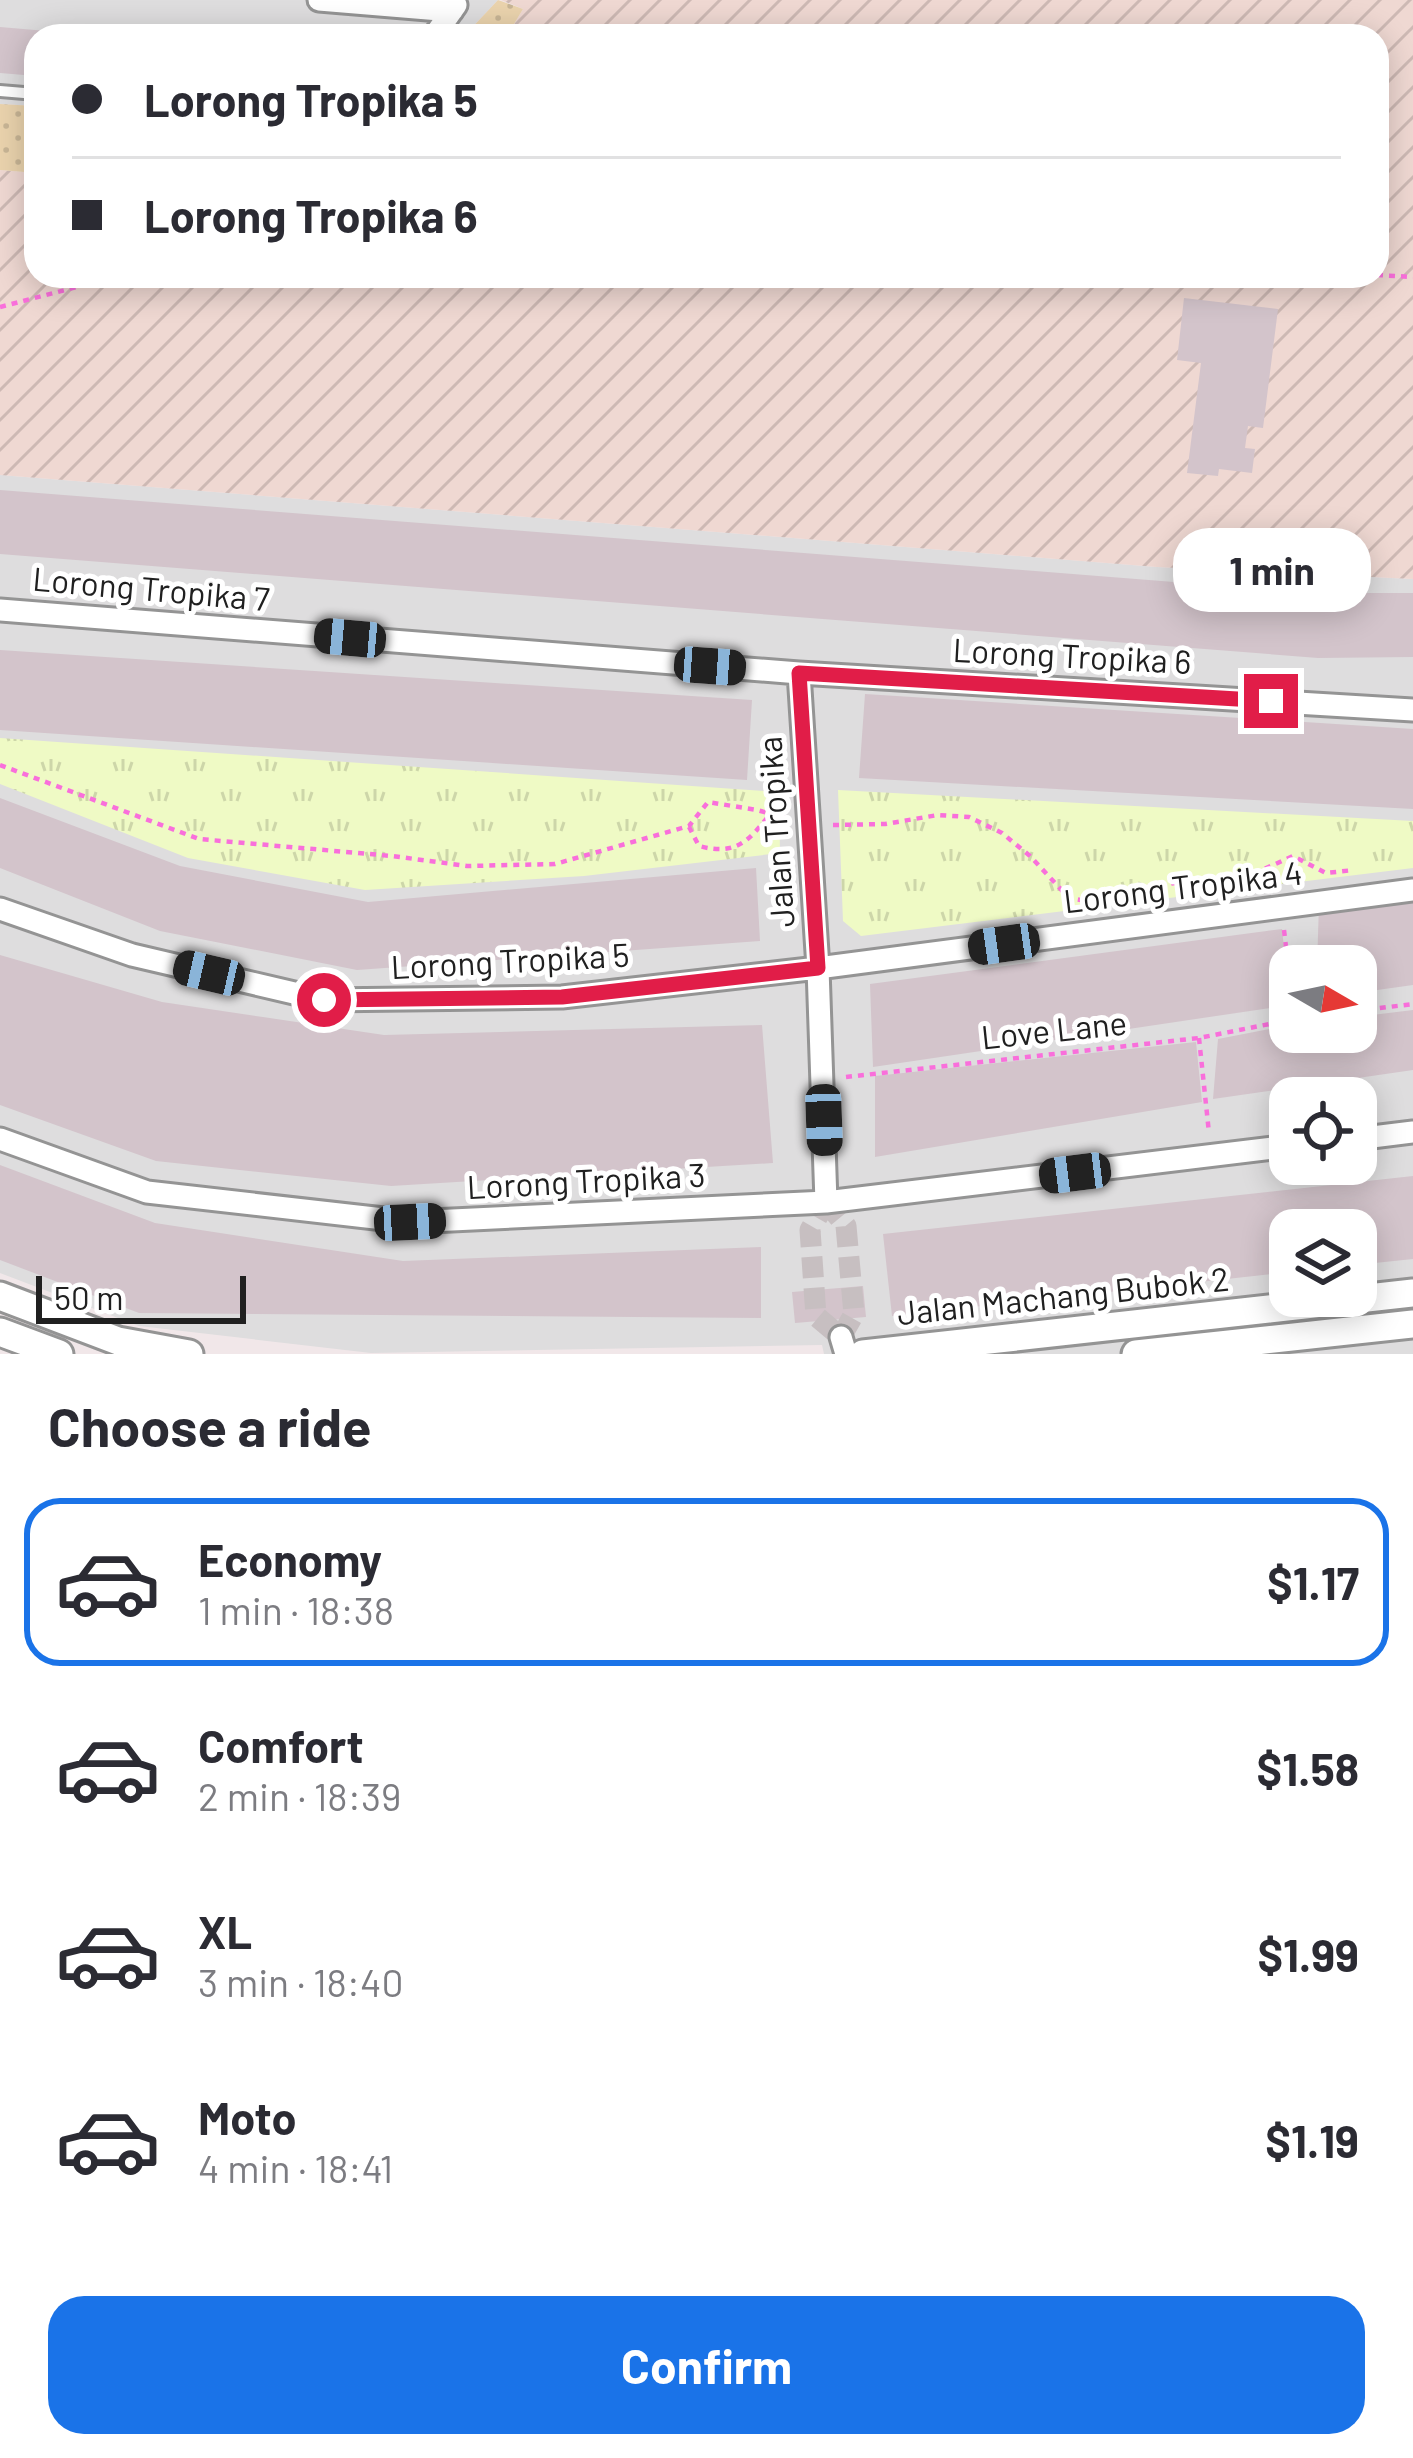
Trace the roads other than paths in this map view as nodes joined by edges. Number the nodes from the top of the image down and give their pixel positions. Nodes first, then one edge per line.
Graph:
1 (320, 0) edge
2 (456, 6) edge
3 (0, 610) edge
4 (799, 673) junction
5 (1413, 710) edge
6 (1413, 890) edge
7 (0, 909) edge
8 (818, 968) junction
9 (1413, 1132) edge
10 (1377, 1136) edge
11 (0, 1139) edge
12 (1269, 1148) edge
13 (826, 1202) junction
14 (1413, 1293) edge
15 (0, 1296) edge
16 (1413, 1324) edge
17 (0, 1332) edge
18 (850, 1348) edge
19 (59, 1354) edge
20 (189, 1354) edge
21 (1136, 1354) edge

1 - 2 street
3 - 4 street, Lorong Tropika 7
4 - 5 street, Lorong Tropika 6
4 - 8 street, Jalan Tropika
6 - 8 street, Lorong Tropika 4
7 - 8 street, Lorong Tropika 5
8 - 13 street, Jalan Tropika
9 - 10 street
11 - 13 street, Lorong Tropika 3
12 - 13 street, Lorong Tropika 3
14 - 18 street, Jalan Machang Bubok 2
15 - 20 street
16 - 21 street, Jalan Machang Bubok 2
17 - 19 street

